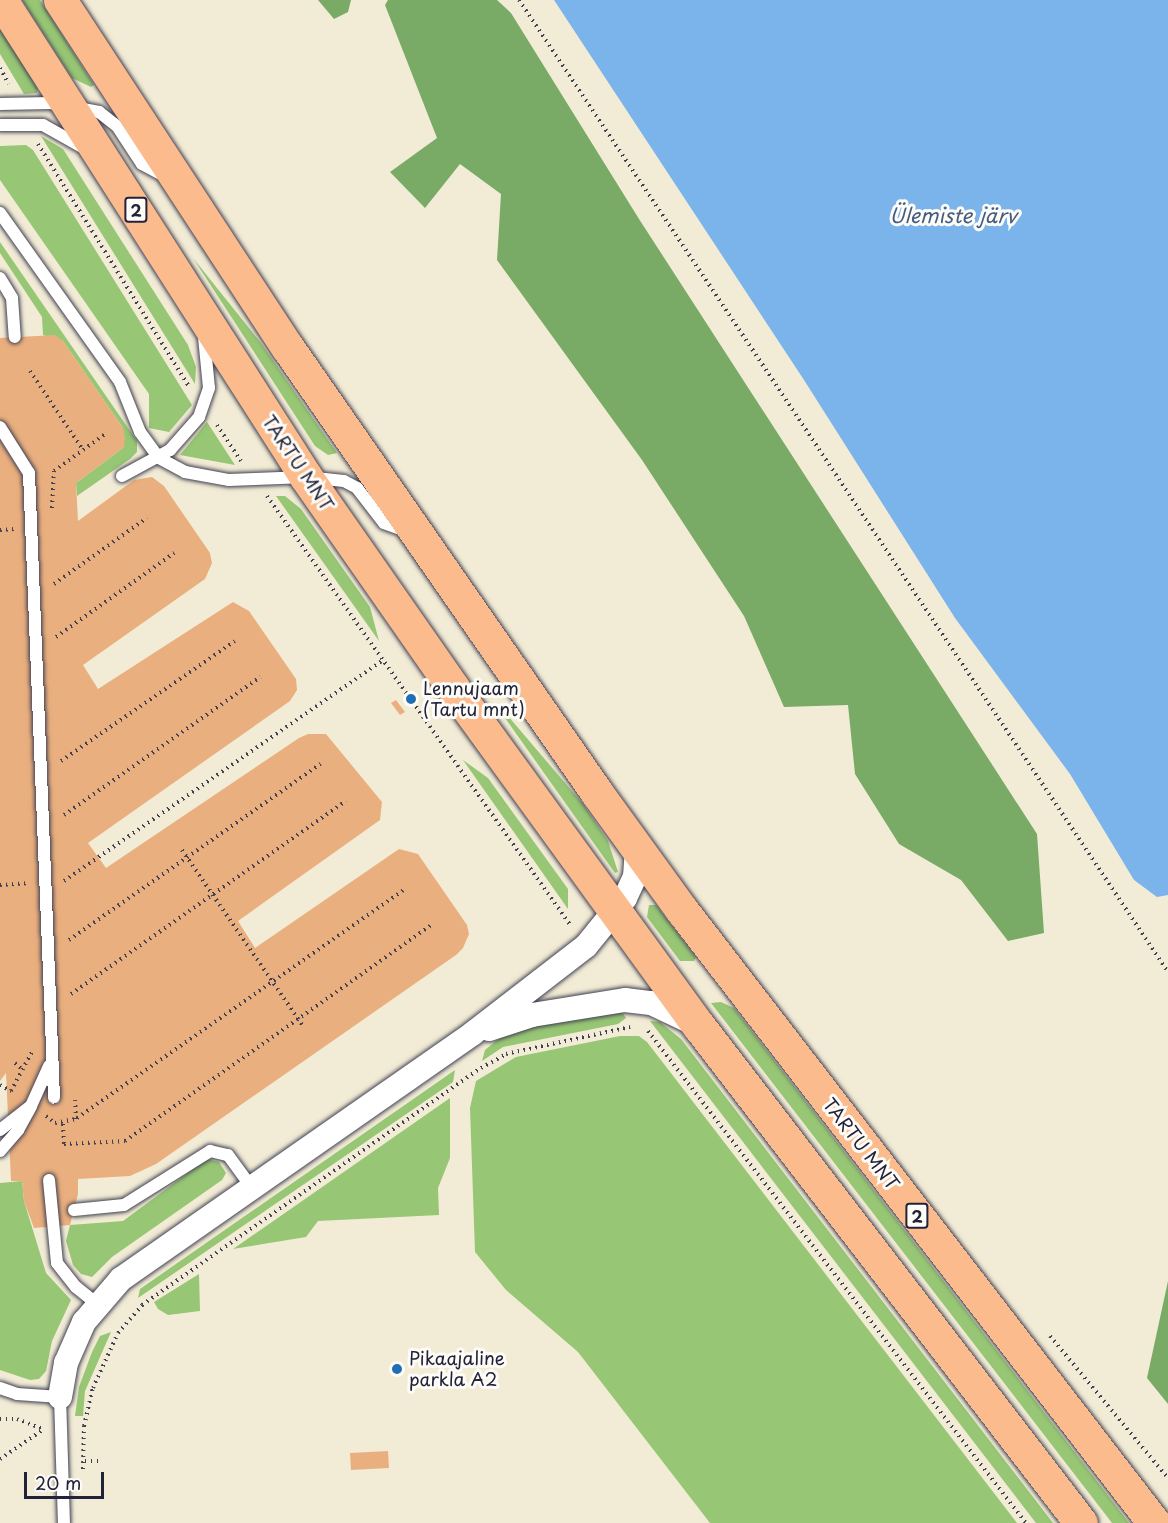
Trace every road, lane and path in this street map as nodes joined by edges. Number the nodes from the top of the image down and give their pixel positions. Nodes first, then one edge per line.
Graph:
1 (1, 0) edge
2 (60, 0) edge
3 (519, 0) edge
4 (0, 104) edge
5 (70, 106) junction
6 (0, 125) edge
7 (34, 139) dead end
8 (108, 165) junction
9 (177, 183) junction
10 (0, 213) edge
11 (0, 279) edge
12 (201, 315) junction
13 (15, 337) dead end
14 (30, 371) dead end
15 (195, 395) dead end
16 (211, 416) dead end
17 (0, 427) edge
18 (83, 450) dead end
19 (159, 458) junction
20 (244, 464) dead end
21 (122, 476) dead end
22 (306, 477) junction
23 (264, 492) dead end
24 (147, 518) dead end
25 (12, 529) dead end
26 (0, 530) edge
27 (414, 533) junction
28 (174, 553) dead end
29 (54, 584) dead end
30 (56, 637) dead end
31 (234, 641) dead end
32 (383, 660) junction
33 (260, 677) dead end
34 (62, 761) dead end
35 (320, 764) dead end
36 (346, 801) dead end
37 (64, 815) dead end
38 (125, 840) dead end
39 (637, 848) junction
40 (182, 850) dead end
41 (187, 858) junction
42 (404, 890) dead end
43 (213, 894) junction
44 (614, 914) junction
45 (567, 920) dead end
46 (431, 925) dead end
47 (69, 940) dead end
48 (1168, 972) edge
49 (272, 981) junction
50 (70, 994) dead end
51 (298, 1019) junction
52 (641, 1021) dead end
53 (633, 1025) dead end
54 (698, 1025) junction
55 (303, 1026) dead end
56 (472, 1035) junction
57 (52, 1056) junction
58 (15, 1063) dead end
59 (0, 1085) edge
60 (54, 1097) dead end
61 (31, 1106) junction
62 (76, 1119) dead end
63 (63, 1124) dead end
64 (0, 1130) edge
65 (0, 1151) edge
66 (49, 1180) dead end
67 (251, 1187) junction
68 (74, 1210) dead end
69 (97, 1305) junction
70 (1044, 1329) dead end
71 (0, 1388) edge
72 (60, 1397) junction
73 (44, 1429) dead end
74 (0, 1459) edge
75 (85, 1461) junction
76 (102, 1461) dead end
77 (83, 1478) dead end
78 (1168, 1478) edge
79 (64, 1523) edge
80 (1026, 1523) edge
81 (1081, 1523) edge
82 (1154, 1523) edge

1 - 5 highway, TARTU MNT / 2
2 - 9 highway, TARTU MNT / 2
3 - 48 path
4 - 5 lane
5 - 8 highway, TARTU MNT / 2
5 - 9 lane
6 - 8 lane
7 - 15 path
8 - 12 highway, TARTU MNT / 2
9 - 27 highway, TARTU MNT / 2
10 - 19 lane
11 - 13 lane
12 - 19 lane
12 - 22 highway, TARTU MNT / 2
14 - 18 path
16 - 20 path
17 - 57 lane
19 - 21 lane
19 - 22 lane
22 - 27 lane
22 - 44 highway, TARTU MNT / 2
23 - 32 path
24 - 29 path
25 - 26 path
27 - 39 highway, TARTU MNT / 2
28 - 30 path
31 - 34 path
32 - 38 path
32 - 45 path
33 - 37 path
35 - 41 path
36 - 43 path
39 - 44 street
39 - 82 highway, TARTU MNT / 2
40 - 41 path
41 - 43 path
41 - 47 path
42 - 49 path
43 - 49 path
43 - 50 path
44 - 54 highway, TARTU MNT / 2
44 - 56 street
46 - 51 path
49 - 51 path
49 - 62 path
51 - 55 path
51 - 63 path
52 - 80 path
53 - 75 path
54 - 56 street
54 - 81 highway, TARTU MNT / 2
56 - 67 street
57 - 60 lane
57 - 61 lane
58 - 59 path
61 - 64 lane
61 - 65 lane
66 - 69 lane
67 - 68 lane
67 - 69 street
69 - 72 street
70 - 78 path
71 - 72 lane
72 - 79 lane
73 - 74 path
75 - 76 path
75 - 77 path

